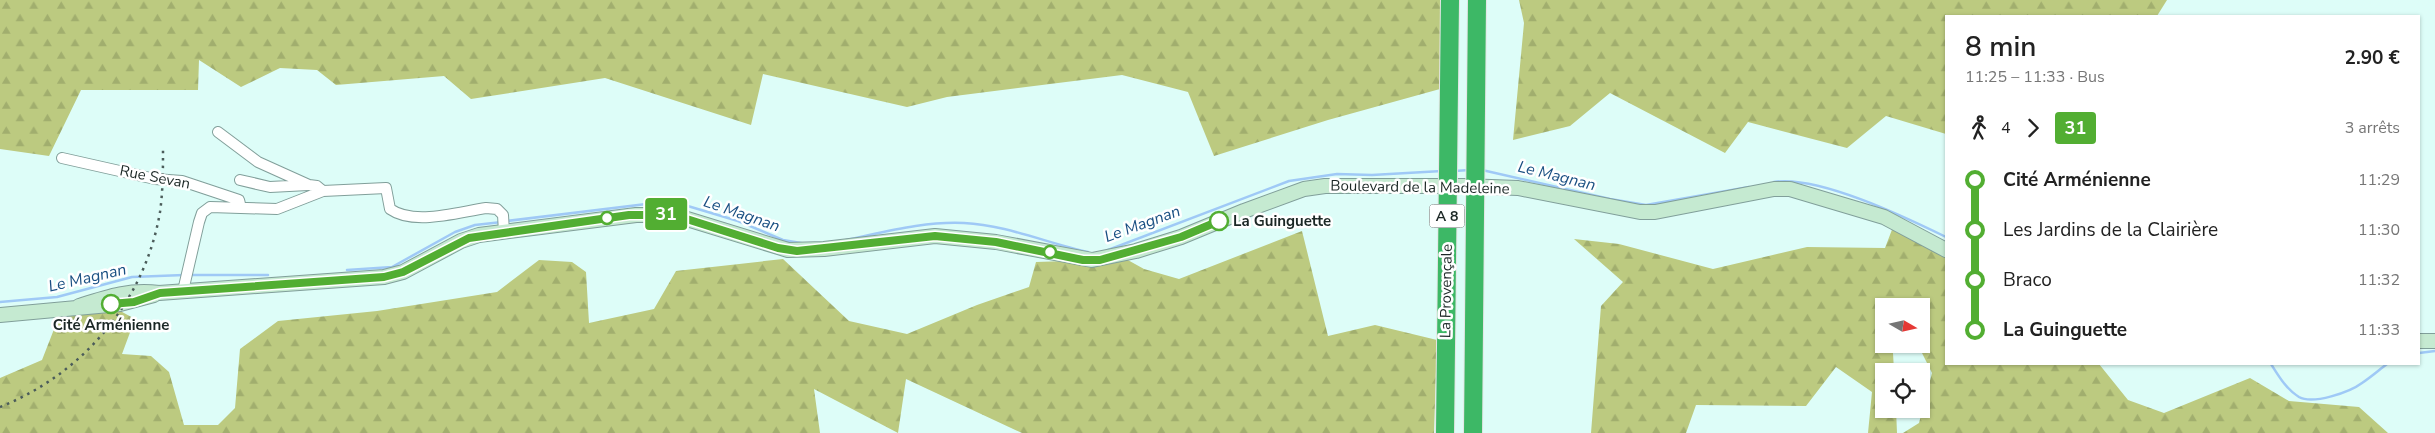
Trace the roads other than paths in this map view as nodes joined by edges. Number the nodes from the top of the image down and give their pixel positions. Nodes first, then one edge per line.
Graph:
1 (1450, 0) edge
2 (1477, 0) edge
3 (218, 132) dead end
4 (62, 158) dead end
5 (240, 180) dead end
6 (309, 185) junction
7 (323, 191) junction
8 (241, 208) junction
9 (504, 224) junction
10 (1945, 249) edge
11 (184, 286) junction
12 (0, 315) edge
13 (2420, 341) edge
14 (2435, 341) edge
15 (1445, 433) edge
16 (1474, 433) edge

1 - 15 highway, La Provençale / A 8, bridge
2 - 16 highway, La Provençale / A 8, bridge
3 - 6 street
4 - 8 street, Rue Sevan
5 - 6 street
6 - 7 street
7 - 8 street
7 - 9 street
8 - 11 street
9 - 10 street, Boulevard de la Madeleine
9 - 11 street, Boulevard de la Madeleine
11 - 12 street, Boulevard de la Madeleine
13 - 14 street

